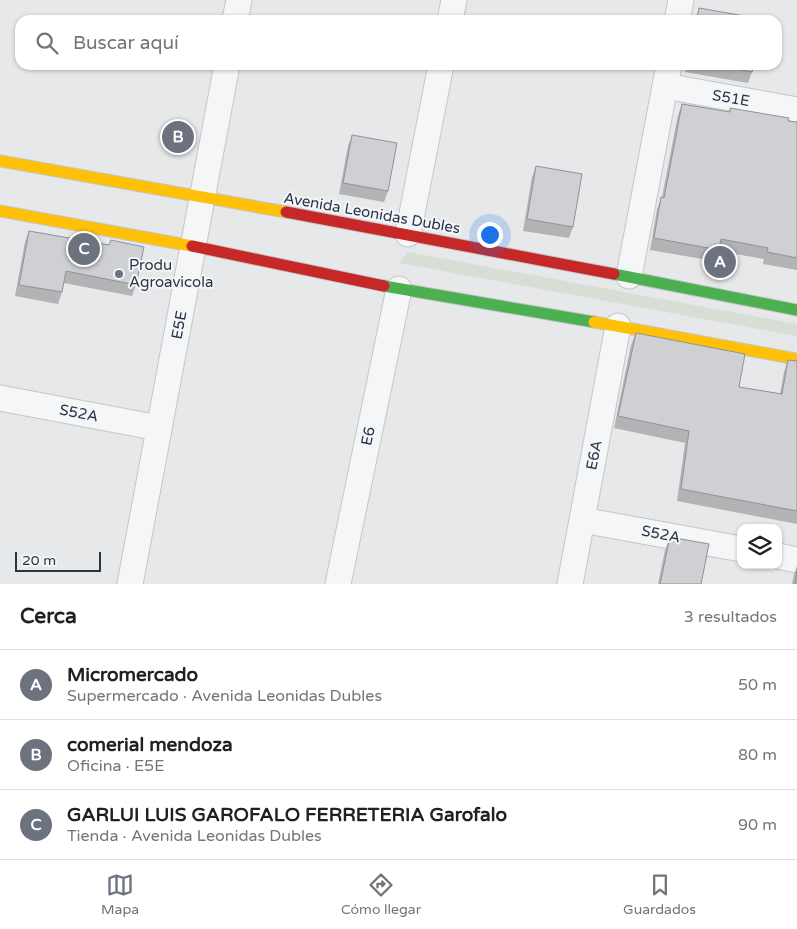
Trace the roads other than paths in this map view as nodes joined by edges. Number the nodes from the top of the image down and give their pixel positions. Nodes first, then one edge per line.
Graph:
1 (239, 0) edge
2 (454, 0) edge
3 (681, 0) edge
4 (237, 15) edge
5 (451, 15) edge
6 (678, 15) edge
7 (226, 70) edge
8 (440, 70) edge
9 (667, 76) edge
10 (797, 110) edge
11 (0, 161) edge
12 (202, 198) junction
13 (0, 211) edge
14 (408, 234) junction
15 (193, 246) junction
16 (629, 276) junction
17 (398, 288) junction
18 (797, 310) edge
19 (618, 326) junction
20 (797, 359) edge
21 (0, 398) edge
22 (159, 428) junction
23 (582, 520) junction
24 (737, 548) edge
25 (782, 557) edge
26 (797, 560) edge
27 (130, 584) edge
28 (338, 584) edge
29 (570, 584) edge

1 - 4 street
2 - 5 street
3 - 6 street
7 - 12 street, E5E
8 - 14 street
9 - 10 street, S51E
9 - 16 street
11 - 12 main road, Avenida Leonidas Dubles
12 - 14 main road, Avenida Leonidas Dubles
12 - 15 street, E5E
13 - 15 main road
14 - 16 main road, Avenida Leonidas Dubles
15 - 17 main road
15 - 22 street, E5E
16 - 18 main road, Avenida Leonidas Dubles
17 - 19 main road
17 - 28 street, E6
19 - 20 main road
19 - 23 street, E6A
21 - 22 street, S52A
22 - 27 street, E5E
23 - 24 street, S52A
23 - 29 street, E6A
25 - 26 street

